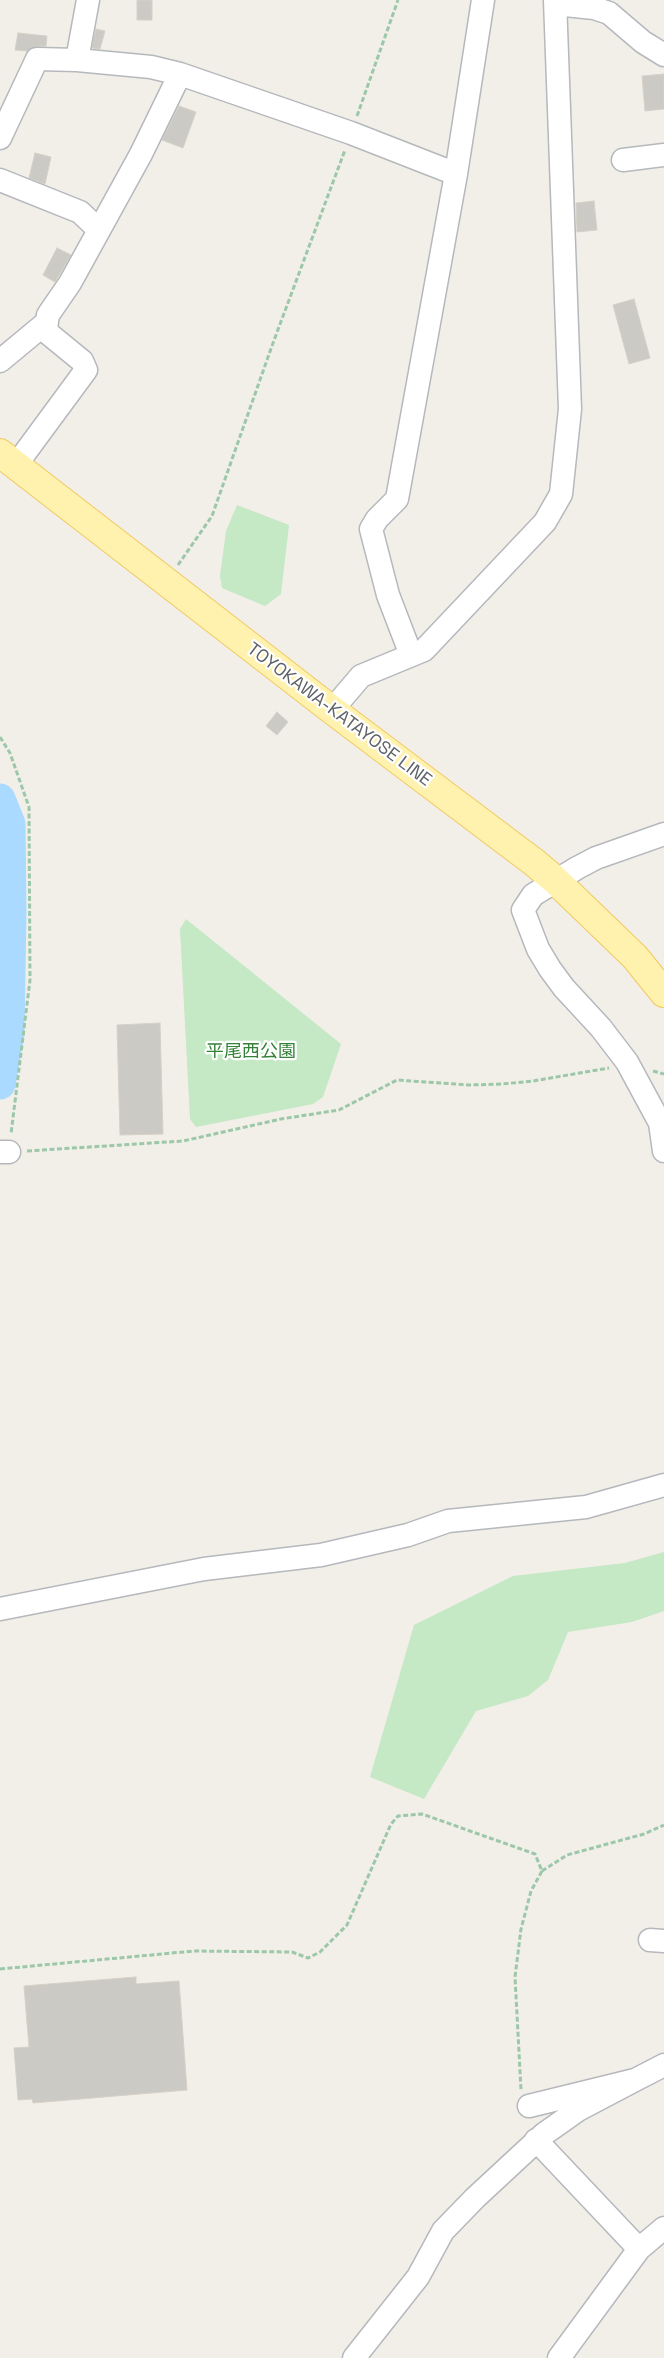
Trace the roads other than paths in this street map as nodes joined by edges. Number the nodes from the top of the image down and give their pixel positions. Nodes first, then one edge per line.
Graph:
1 (88, 0) edge
2 (483, 0) edge
3 (556, 0) edge
4 (664, 55) edge
5 (77, 60) junction
6 (180, 74) junction
7 (0, 138) edge
8 (664, 155) edge
9 (623, 160) dead end
10 (456, 174) junction
11 (0, 180) edge
12 (100, 230) junction
13 (47, 322) junction
14 (0, 361) edge
15 (8, 459) edge
16 (411, 655) junction
17 (332, 710) junction
18 (664, 834) edge
19 (556, 880) junction
20 (664, 992) edge
21 (664, 1150) edge
22 (664, 1484) edge
23 (0, 1609) edge
24 (664, 2065) edge
25 (635, 2080) junction
26 (540, 2136) junction
27 (664, 2228) edge
28 (639, 2249) junction
29 (354, 2358) edge
30 (559, 2358) edge

1 - 5 street
2 - 10 street
3 - 4 street
3 - 16 street
5 - 6 street
5 - 7 street
6 - 10 street
6 - 12 street
8 - 9 street
10 - 16 street
11 - 12 street
12 - 13 street
13 - 14 street
13 - 15 street
15 - 17 main road, TOYOKAWA-KATAYOSE LINE
16 - 17 street
17 - 19 main road, TOYOKAWA-KATAYOSE LINE
18 - 19 street
19 - 20 main road, TOYOKAWA-KATAYOSE LINE
19 - 21 street
22 - 23 street
24 - 25 street
25 - 26 street
25 - 26 street
26 - 28 street
26 - 29 street
27 - 28 street
28 - 30 street

